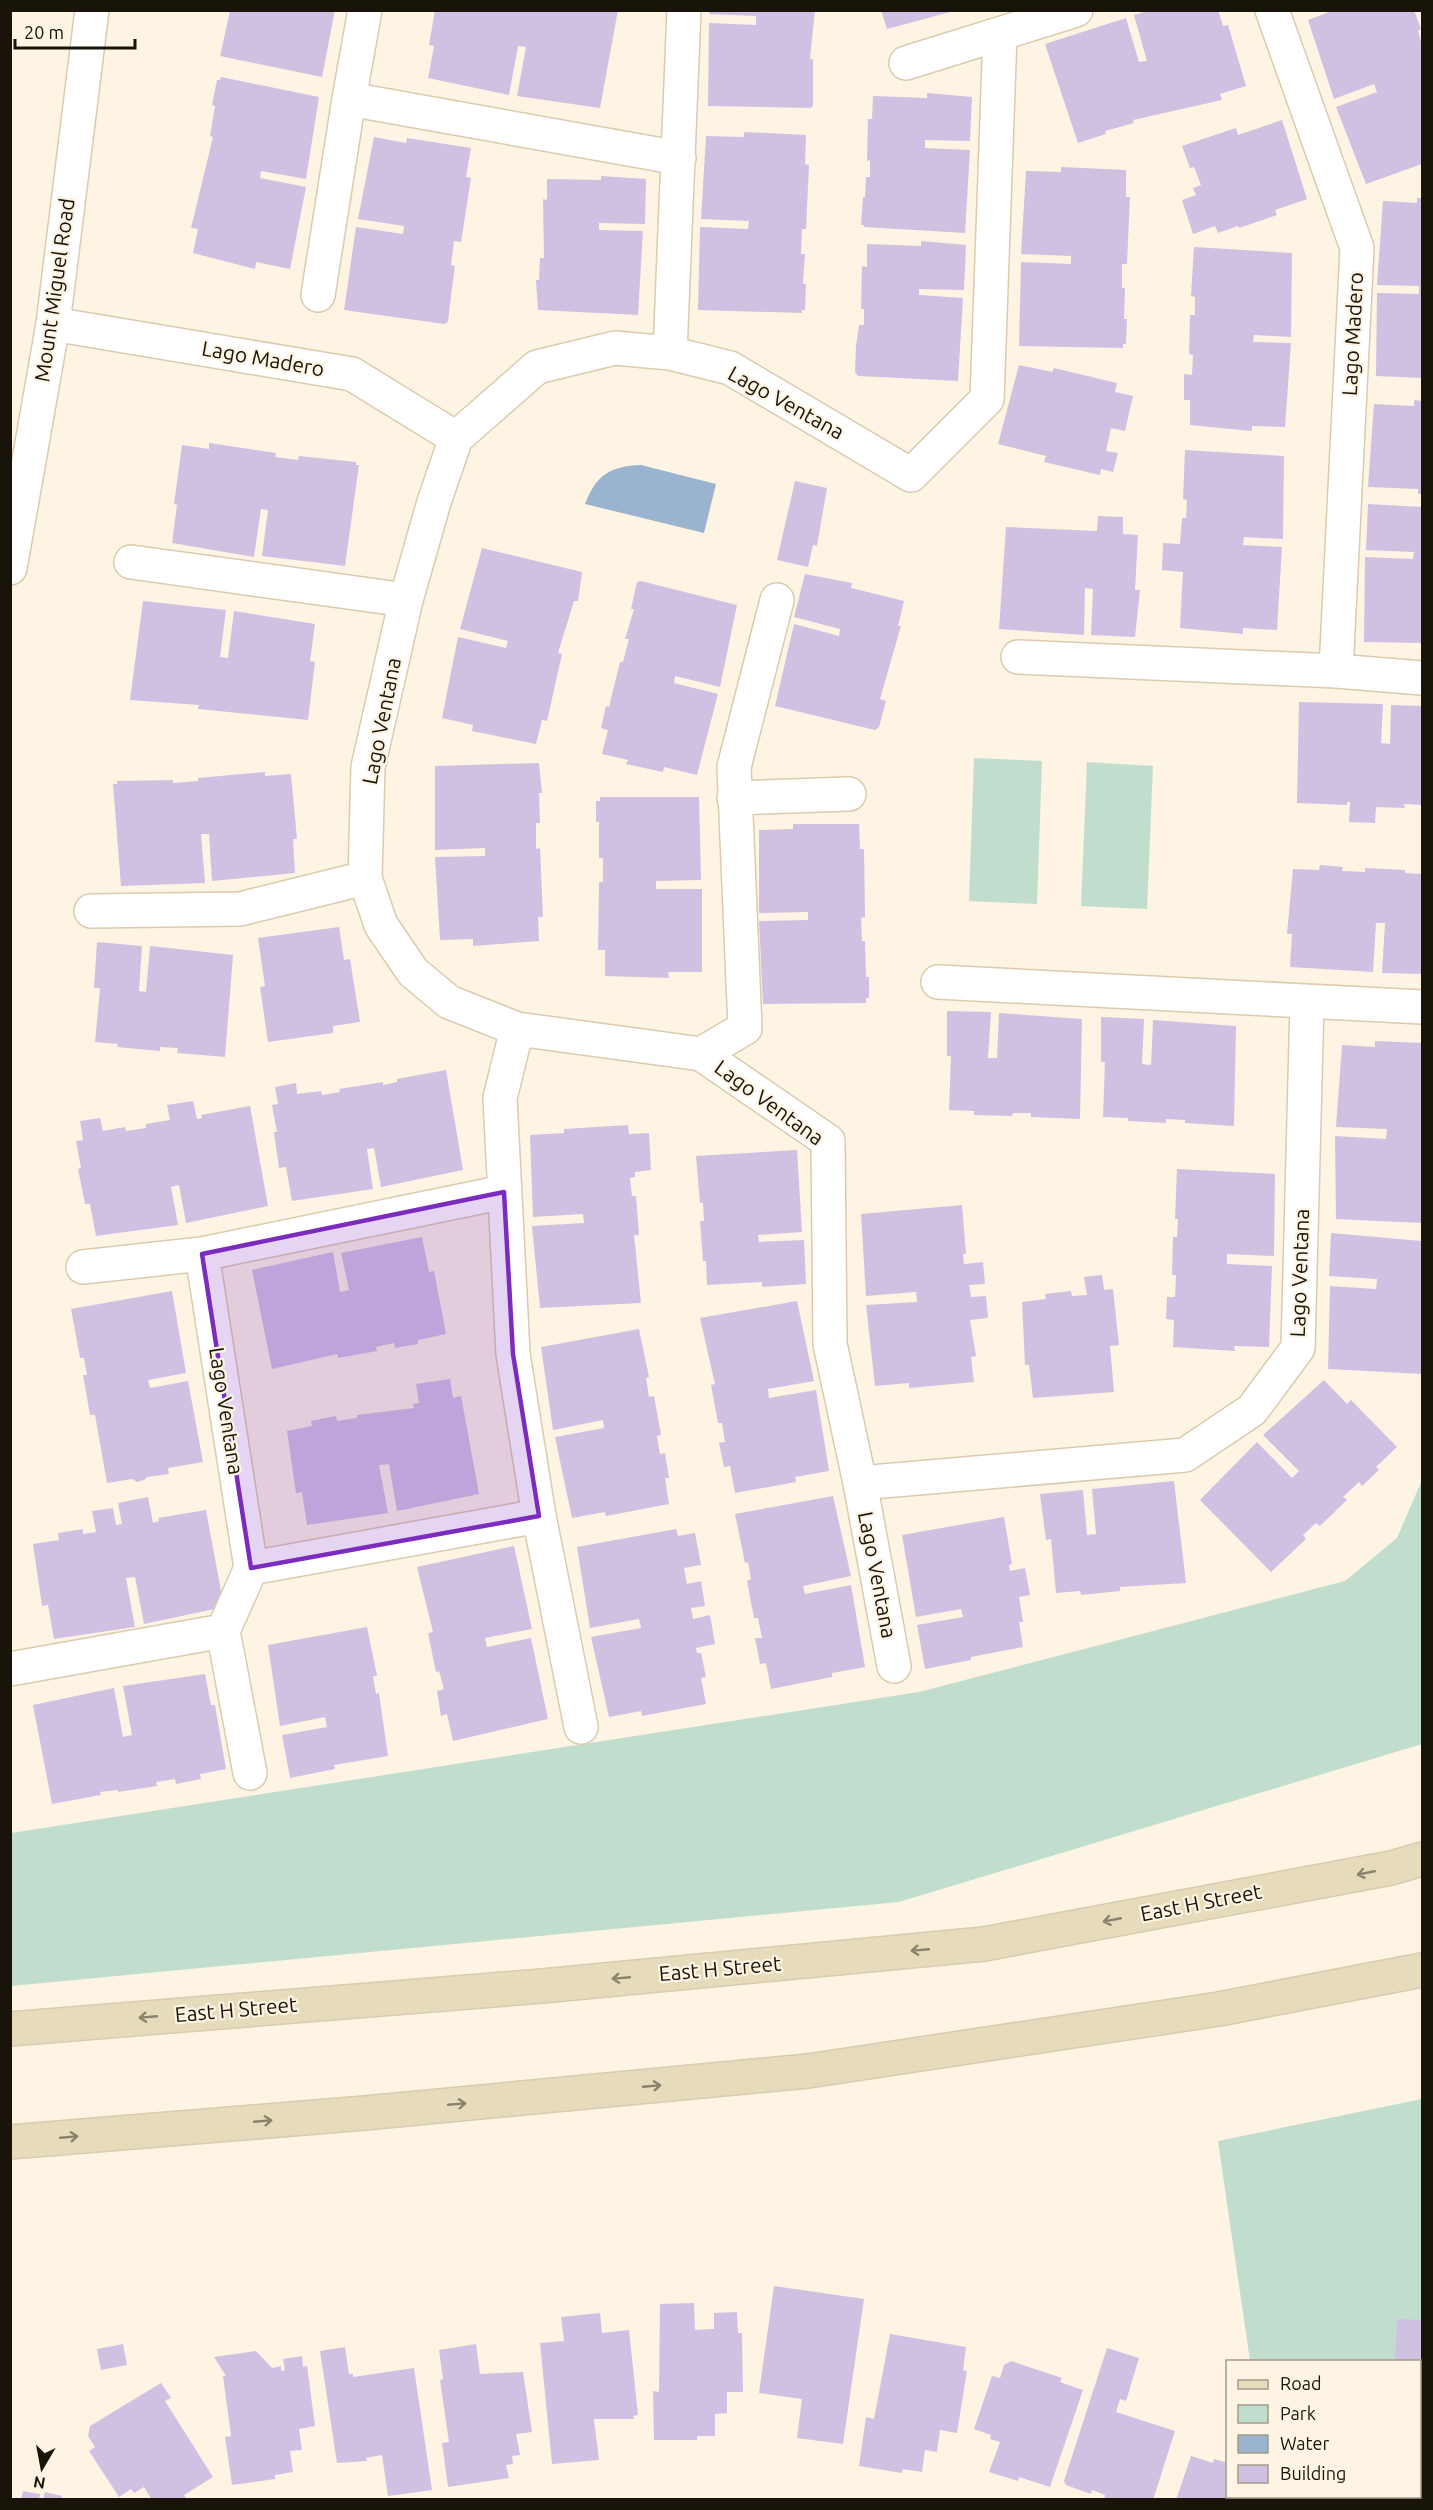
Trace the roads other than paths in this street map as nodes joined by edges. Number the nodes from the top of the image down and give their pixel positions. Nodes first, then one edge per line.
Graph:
1 (92, 10) edge
2 (365, 10) edge
3 (684, 10) edge
4 (1076, 10) edge
5 (1272, 10) edge
6 (1000, 34) junction
7 (906, 63) dead end
8 (349, 99) junction
9 (679, 158) junction
10 (318, 295) dead end
11 (52, 324) junction
12 (670, 353) junction
13 (456, 438) junction
14 (130, 562) dead end
15 (10, 568) edge
16 (406, 600) junction
17 (777, 600) dead end
18 (1018, 657) dead end
19 (1336, 671) junction
20 (1422, 678) edge
21 (849, 794) dead end
22 (734, 798) junction
23 (365, 878) junction
24 (91, 911) dead end
25 (938, 982) dead end
26 (1307, 1003) junction
27 (1422, 1007) edge
28 (517, 1029) junction
29 (701, 1054) junction
30 (504, 1192) junction
31 (202, 1254) junction
32 (83, 1267) dead end
33 (860, 1483) junction
34 (539, 1516) junction
35 (251, 1568) junction
36 (223, 1631) junction
37 (894, 1666) dead end
38 (10, 1669) edge
39 (581, 1727) dead end
40 (250, 1773) dead end
41 (1422, 1859) edge
42 (1422, 1970) edge
43 (10, 2029) edge
44 (10, 2142) edge

1 - 11 street, Mount Miguel Road
2 - 8 street
3 - 9 street
4 - 6 street
5 - 19 street, Lago Madero
6 - 7 street
6 - 12 street, Lago Ventana
8 - 9 street
8 - 10 street
9 - 12 street
11 - 13 street, Lago Madero
11 - 15 street, Mount Miguel Road
12 - 13 street, Lago Ventana
13 - 16 street, Lago Ventana
14 - 16 street
16 - 23 street, Lago Ventana
17 - 22 street
18 - 19 street
19 - 20 street
21 - 22 street
22 - 29 street
23 - 24 street
23 - 28 street, Lago Ventana
25 - 26 street
26 - 27 street
26 - 33 street, Lago Ventana
28 - 29 street, Lago Ventana
28 - 30 street
29 - 33 street, Lago Ventana
30 - 31 street
30 - 34 street
31 - 32 street
31 - 35 street, Lago Ventana
33 - 37 street, Lago Ventana
34 - 35 street
34 - 39 street
35 - 36 street
36 - 38 street
36 - 40 street
41 -> 43 main road, East H Street
44 -> 42 main road

